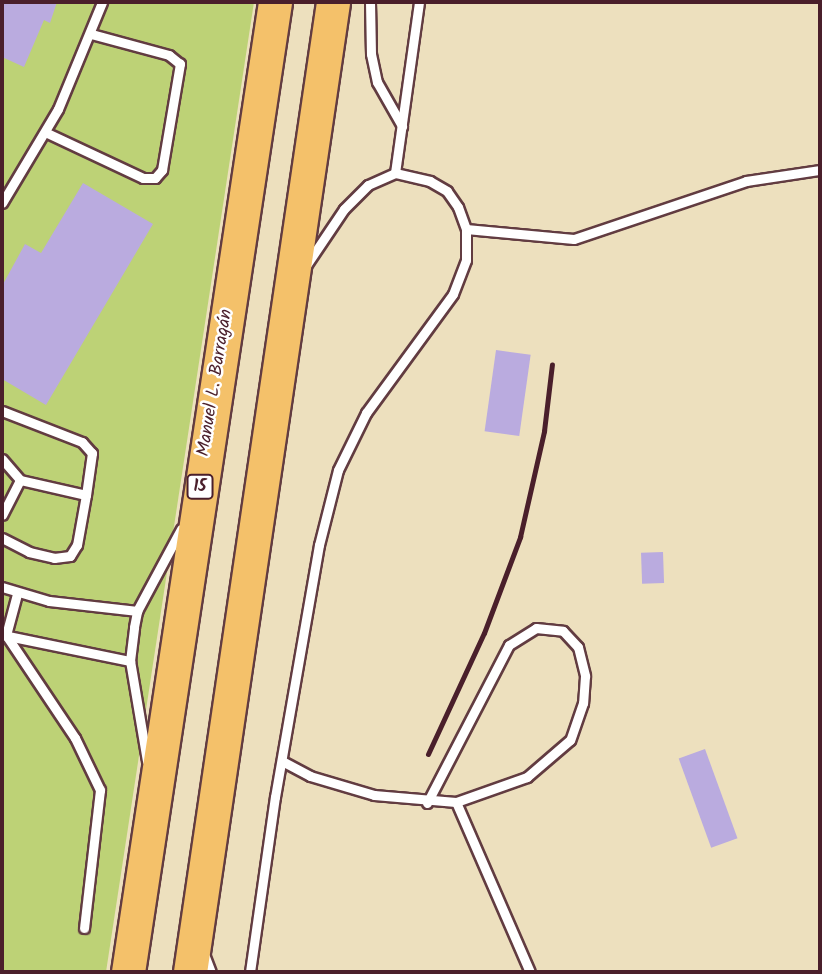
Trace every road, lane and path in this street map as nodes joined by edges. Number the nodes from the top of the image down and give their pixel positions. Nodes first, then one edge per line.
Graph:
1 (102, 2) edge
2 (275, 2) edge
3 (333, 2) edge
4 (370, 2) edge
5 (418, 2) edge
6 (91, 34) junction
7 (402, 126) junction
8 (45, 132) junction
9 (820, 170) edge
10 (396, 173) junction
11 (2, 203) edge
12 (466, 229) junction
13 (287, 295) junction
14 (2, 411) edge
15 (2, 459) edge
16 (20, 480) junction
17 (86, 495) junction
18 (199, 496) junction
19 (2, 514) edge
20 (2, 538) edge
21 (2, 587) edge
22 (17, 594) junction
23 (137, 611) junction
24 (4, 635) edge
25 (130, 661) junction
26 (282, 761) junction
27 (154, 794) junction
28 (456, 802) junction
29 (428, 803) junction
30 (84, 928) dead end
31 (195, 934) junction
32 (128, 972) edge
33 (190, 972) edge
34 (211, 972) edge
35 (250, 972) edge
36 (530, 972) edge

1 - 6 lane
2 - 18 highway, Manuel L. Barragán / 15
3 - 13 highway
4 - 7 lane
5 - 7 lane
6 - 8 lane
6 - 8 lane
7 - 10 lane
8 - 11 lane
9 - 12 lane
10 - 12 lane
10 - 13 lane
12 - 26 lane
13 - 31 highway
14 - 17 lane
15 - 16 lane
16 - 17 lane
16 - 19 lane
17 - 20 lane
18 - 23 lane
18 - 27 highway, Manuel L. Barragán / 15
21 - 22 lane
22 - 23 lane
22 - 24 lane
23 - 25 lane
24 - 25 lane
24 - 30 lane
25 - 27 lane
26 - 29 lane
26 - 35 lane
27 - 32 highway, Manuel L. Barragán / 15
28 - 29 lane
28 - 29 lane
28 - 36 lane
31 - 33 highway
31 - 34 lane

